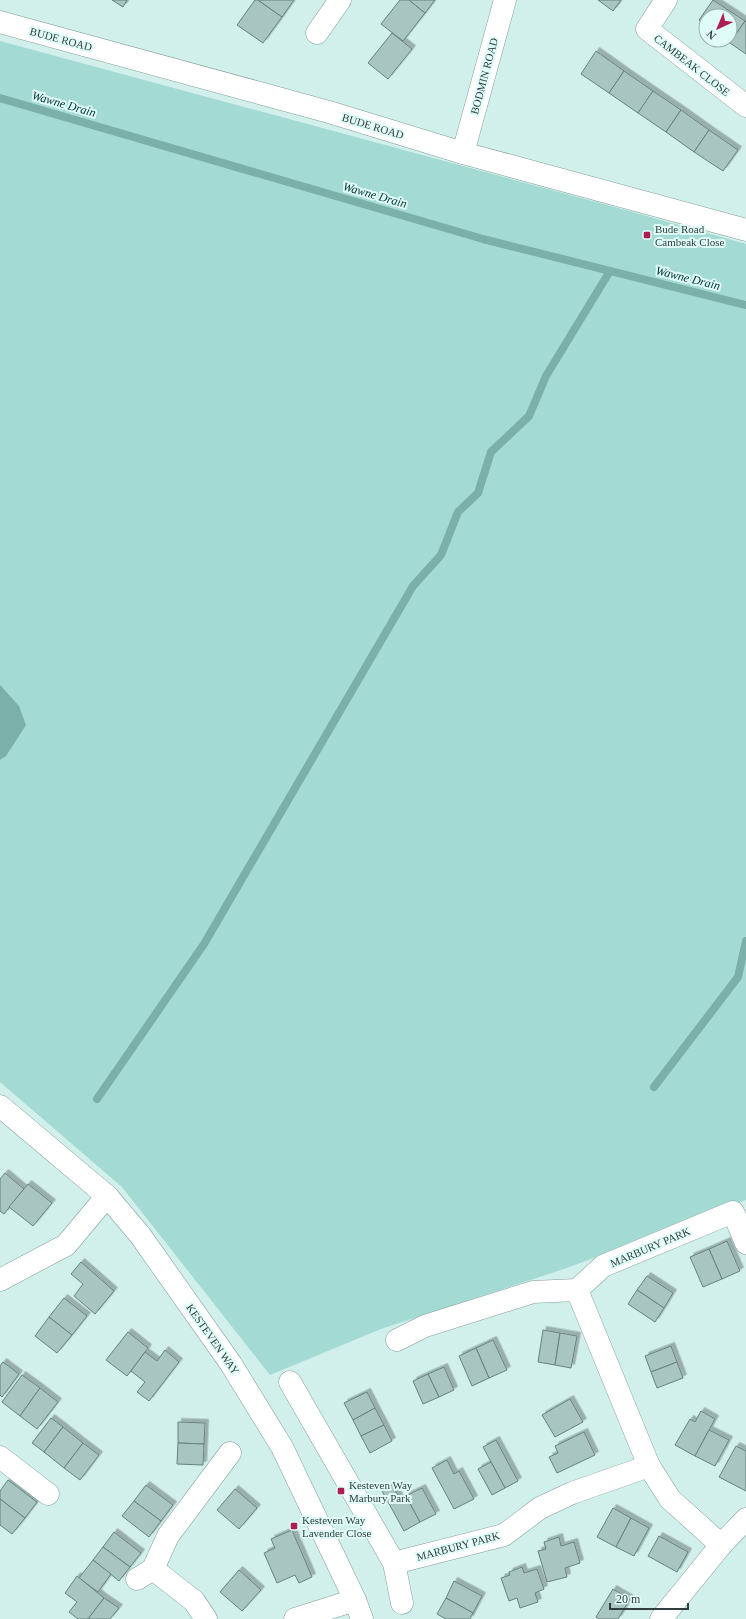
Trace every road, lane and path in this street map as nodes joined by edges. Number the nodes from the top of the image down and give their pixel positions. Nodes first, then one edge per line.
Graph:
1 (340, 0) edge
2 (505, 0) edge
3 (666, 0) edge
4 (0, 22) edge
5 (317, 33) dead end
6 (746, 106) edge
7 (463, 153) junction
8 (746, 230) edge
9 (0, 1106) edge
10 (107, 1196) junction
11 (746, 1243) edge
12 (1, 1278) edge
13 (576, 1290) junction
14 (397, 1340) dead end
15 (290, 1382) dead end
16 (230, 1453) dead end
17 (0, 1457) edge
18 (649, 1466) junction
19 (48, 1494) dead end
20 (746, 1519) edge
21 (721, 1545) junction
22 (394, 1563) junction
23 (402, 1603) dead end
24 (358, 1609) edge
25 (206, 1619) edge
26 (295, 1619) edge
27 (661, 1619) edge

1 - 5 street
2 - 7 street, BODMIN ROAD
3 - 6 street, CAMBEAK CLOSE
4 - 7 street, BUDE ROAD
7 - 8 street, BUDE ROAD
9 - 10 street, KESTEVEN WAY
10 - 12 street
10 - 24 street, KESTEVEN WAY
11 - 13 street, MARBURY PARK
13 - 14 street
13 - 18 street
15 - 22 street
16 - 25 street
17 - 19 street
18 - 21 street
18 - 22 street, MARBURY PARK
20 - 21 street
21 - 27 street
22 - 23 street
24 - 26 street

